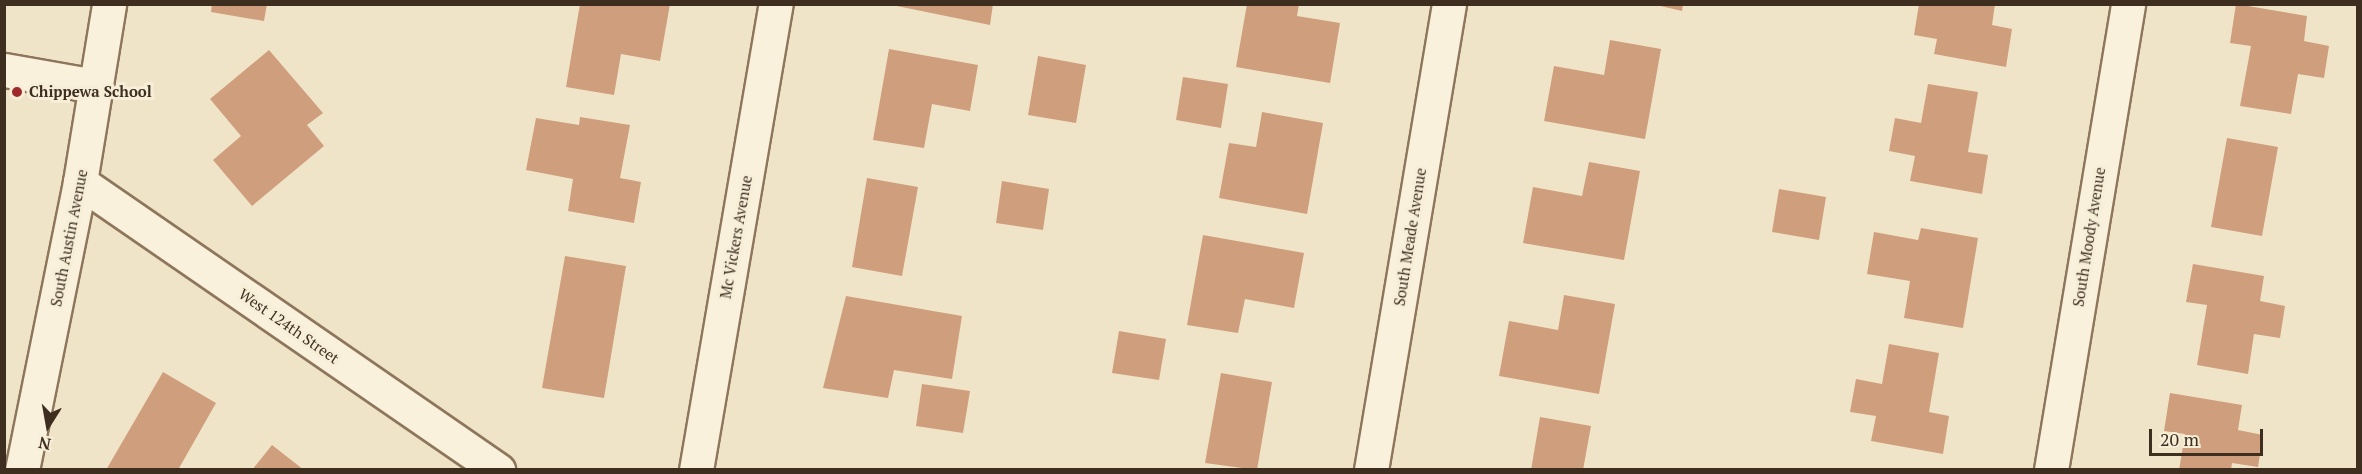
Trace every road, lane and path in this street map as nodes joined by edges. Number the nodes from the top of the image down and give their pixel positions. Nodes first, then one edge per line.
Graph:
1 (109, 4) edge
2 (776, 4) edge
3 (1449, 4) edge
4 (2128, 4) edge
5 (4, 70) edge
6 (95, 86) junction
7 (80, 182) junction
8 (22, 470) edge
9 (498, 470) edge
10 (696, 470) edge
11 (1371, 470) edge
12 (2051, 470) edge

1 - 6 street, South Austin Avenue
2 - 10 street, Mc Vickers Avenue
3 - 11 street, South Meade Avenue
4 - 12 street, South Moody Avenue
5 - 6 street
6 - 7 street, South Austin Avenue
7 - 8 street, South Austin Avenue
7 - 9 street, West 124th Street

